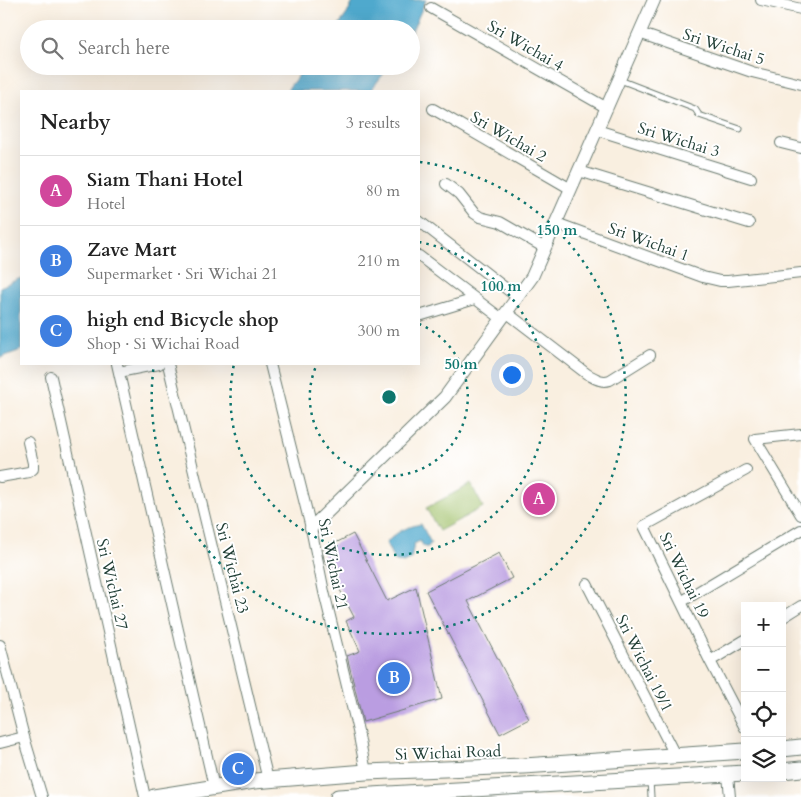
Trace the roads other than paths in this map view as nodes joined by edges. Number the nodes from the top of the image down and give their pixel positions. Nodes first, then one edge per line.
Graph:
1 (654, 0) edge
2 (761, 0) edge
3 (431, 8) dead end
4 (801, 9) edge
5 (639, 33) junction
6 (620, 80) junction
7 (801, 84) edge
8 (607, 108) junction
9 (433, 109) dead end
10 (740, 129) dead end
11 (598, 130) junction
12 (781, 143) dead end
13 (801, 148) edge
14 (579, 171) junction
15 (751, 178) dead end
16 (446, 184) dead end
17 (571, 189) junction
18 (420, 222) edge
19 (556, 223) junction
20 (749, 223) dead end
21 (545, 248) junction
22 (420, 257) edge
23 (801, 273) edge
24 (517, 297) junction
25 (475, 299) junction
26 (420, 316) edge
27 (504, 316) junction
28 (650, 354) dead end
29 (149, 365) edge
30 (168, 365) edge
31 (270, 365) edge
32 (118, 368) edge
33 (51, 377) dead end
34 (801, 434) edge
35 (28, 442) dead end
36 (746, 470) dead end
37 (0, 477) edge
38 (801, 515) edge
39 (311, 528) junction
40 (801, 530) edge
41 (588, 584) dead end
42 (681, 602) junction
43 (801, 606) edge
44 (786, 615) edge
45 (741, 642) edge
46 (0, 644) edge
47 (710, 661) junction
48 (3, 664) edge
49 (741, 720) edge
50 (24, 737) junction
51 (0, 743) edge
52 (801, 747) edge
53 (786, 748) edge
54 (741, 751) edge
55 (675, 756) junction
56 (619, 759) junction
57 (524, 766) junction
58 (801, 769) edge
59 (786, 770) edge
60 (366, 772) junction
61 (741, 773) edge
62 (728, 775) junction
63 (650, 779) junction
64 (268, 780) junction
65 (621, 780) junction
66 (526, 786) junction
67 (214, 787) junction
68 (546, 791) edge
69 (471, 793) edge
70 (423, 794) edge
71 (42, 797) edge
72 (145, 797) edge
73 (154, 797) edge
74 (338, 797) edge
75 (651, 797) edge
76 (730, 797) edge

1 - 5 street
2 - 4 street
3 - 8 street, Sri Wichai 4
5 - 6 street
5 - 7 street, Sri Wichai 5
6 - 8 street
6 - 10 lane
8 - 11 street
9 - 17 street, Sri Wichai 2
11 - 14 street
11 - 15 street, Sri Wichai 3
12 - 13 street
14 - 17 street
14 - 20 street
16 - 21 street
17 - 19 street
18 - 24 street
19 - 21 street
19 - 23 street, Sri Wichai 1
21 - 24 street
22 - 25 street
24 - 27 street
25 - 26 street
25 - 27 street
27 - 28 street
27 - 39 street
29 - 32 street
30 - 64 street, Sri Wichai 23
31 - 39 street, Sri Wichai 21
32 - 67 street
33 - 72 street, Sri Wichai 27
34 - 38 street
35 - 37 street
36 - 42 street, Sri Wichai 19
39 - 60 street, Sri Wichai 21
40 - 42 street
41 - 55 street, Sri Wichai 19/1
42 - 47 street, Sri Wichai 19
43 - 44 street
45 - 47 street
46 - 48 street
47 - 49 street, Sri Wichai 19
48 - 50 street
50 - 51 street
50 - 71 street
52 - 53 main road
54 - 55 main road, Si Wichai Road
55 - 56 main road, Si Wichai Road
56 - 57 main road, Si Wichai Road
56 - 65 main road
57 - 60 main road, Si Wichai Road
57 - 66 main road
58 - 59 main road
60 - 64 main road, Si Wichai Road
61 - 62 main road
62 - 63 main road
62 - 76 street
63 - 65 main road
63 - 75 lane
64 - 67 main road, Si Wichai Road
65 - 68 main road
66 - 68 main road
66 - 69 main road
67 - 73 main road, Si Wichai Road
69 - 70 main road
70 - 74 main road

